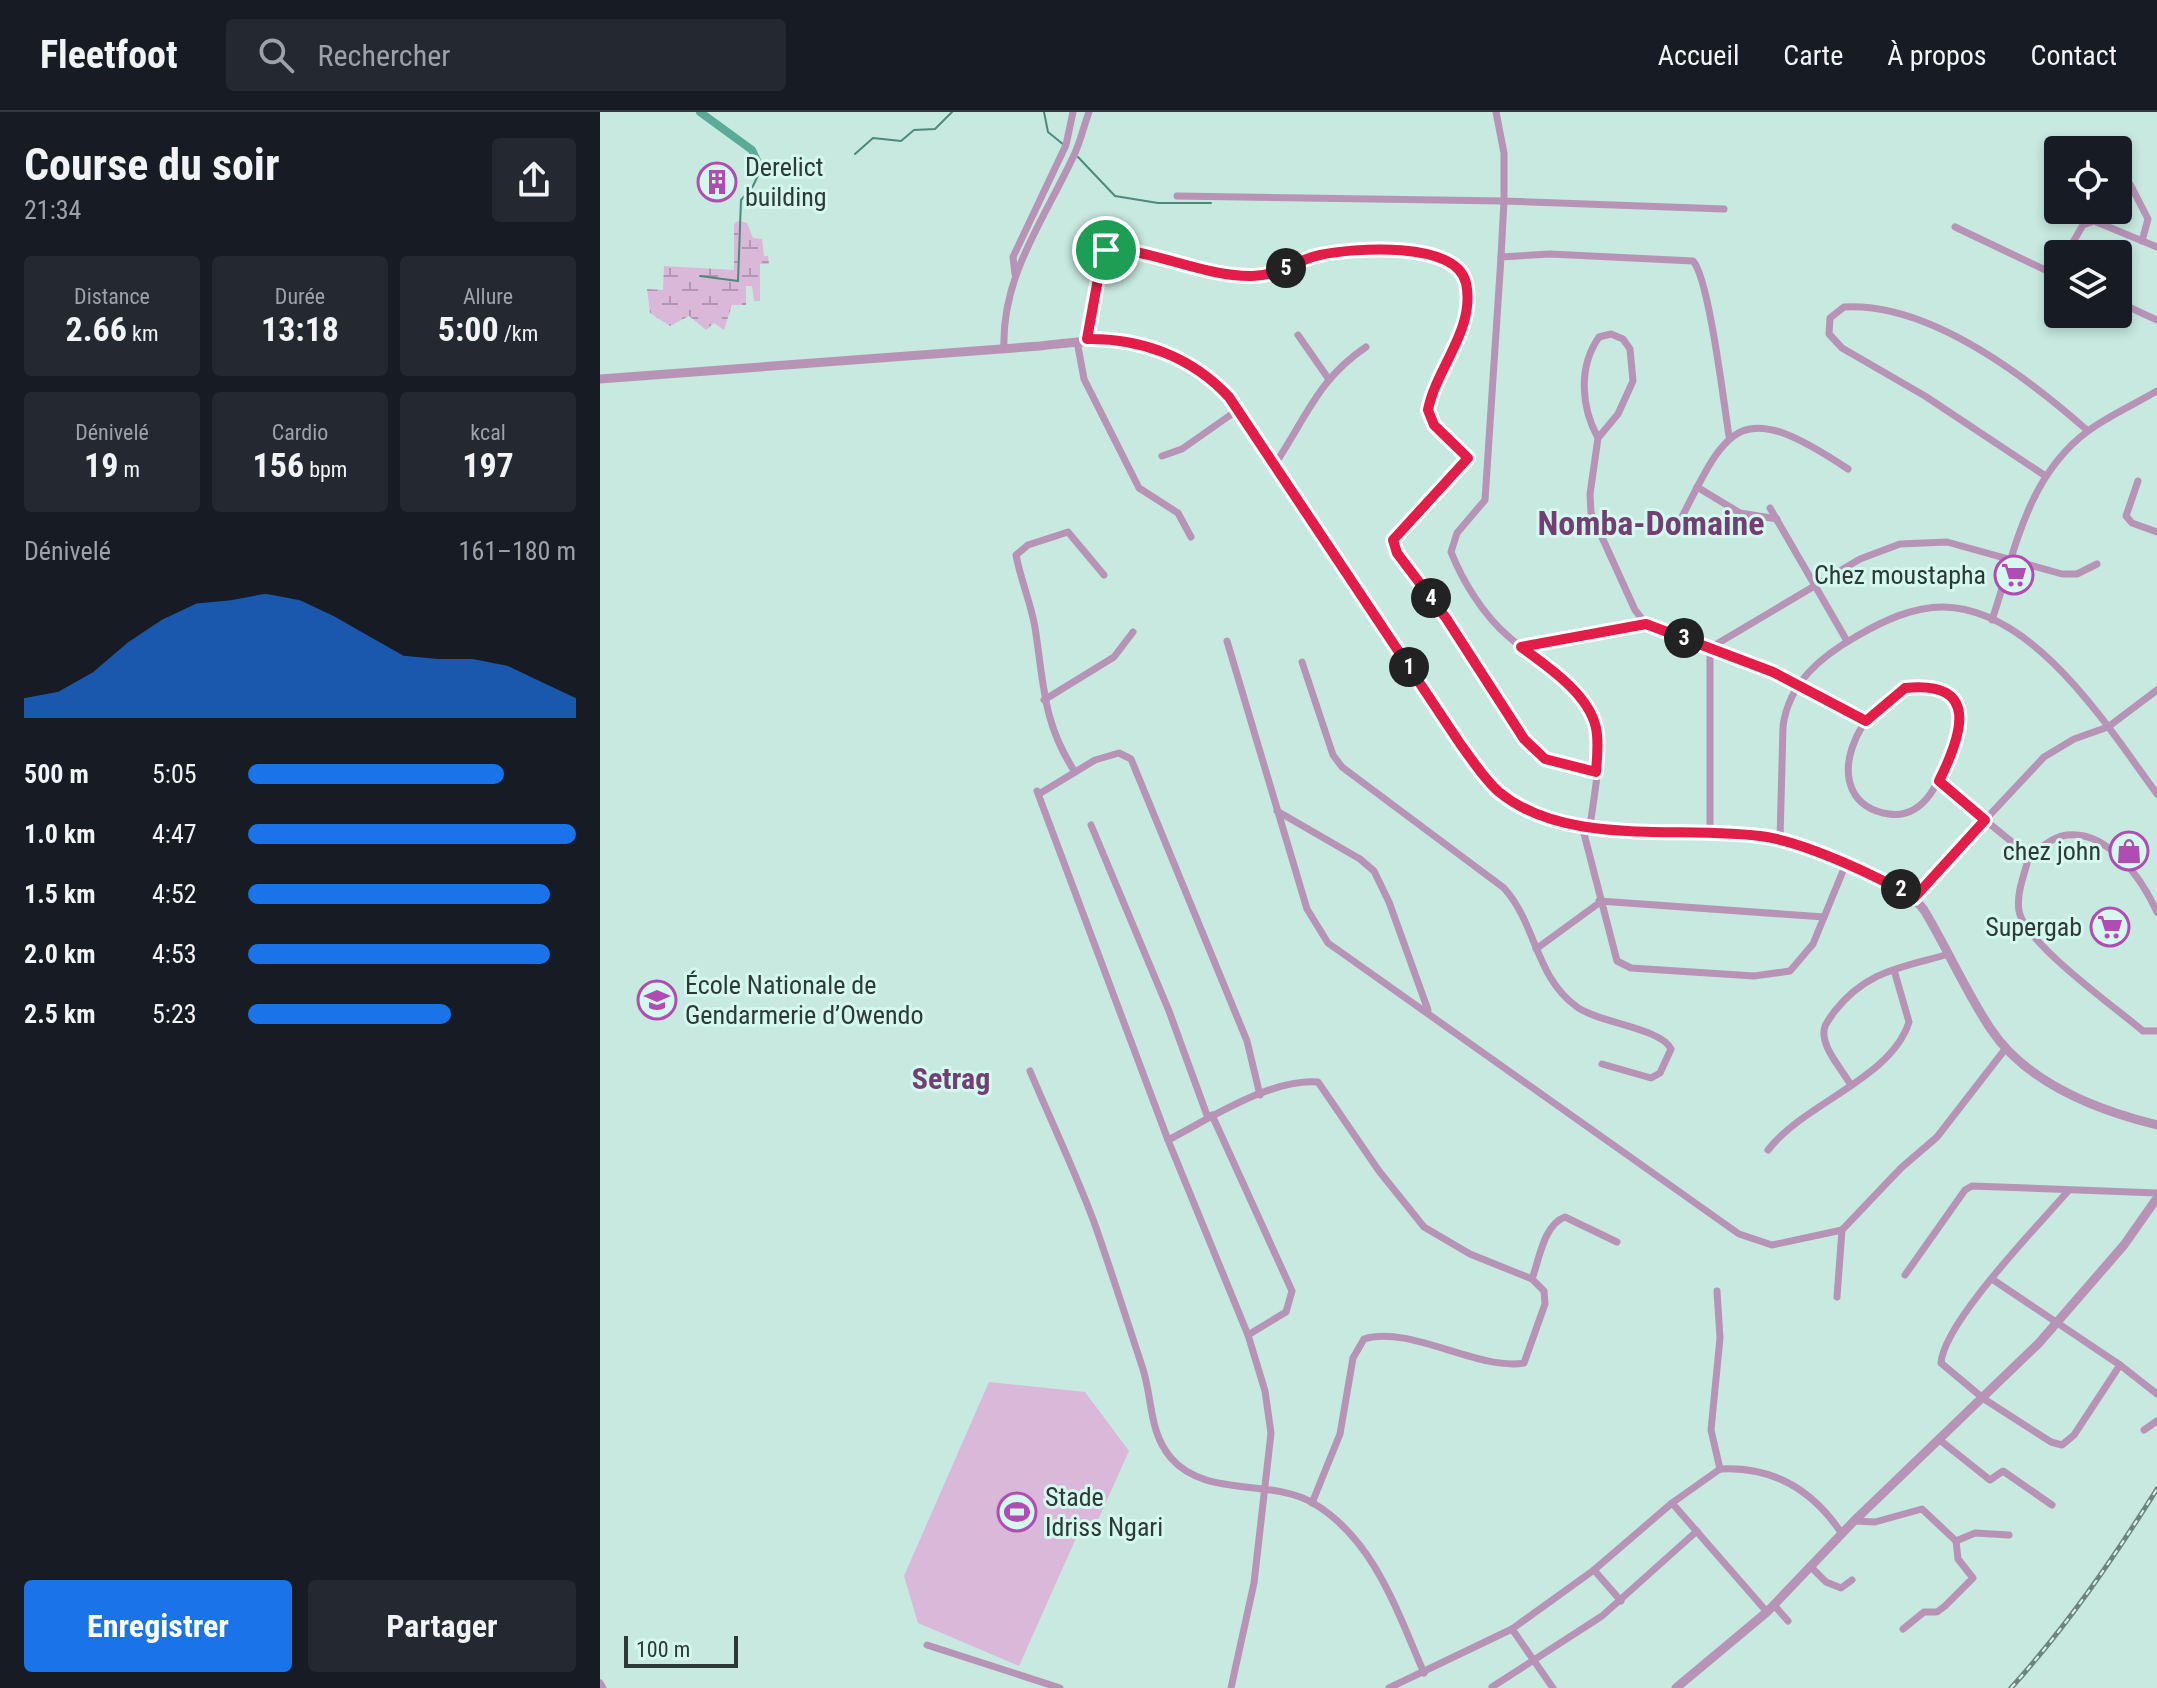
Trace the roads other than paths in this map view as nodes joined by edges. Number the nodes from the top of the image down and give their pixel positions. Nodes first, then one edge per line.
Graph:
1 (1073, 112) edge
2 (1089, 112) edge
3 (1496, 112) edge
4 (2132, 188) edge
5 (1177, 196) dead end
6 (1504, 201) junction
7 (1724, 209) dead end
8 (2088, 224) edge
9 (2106, 224) edge
10 (1955, 227) dead end
11 (2073, 240) edge
12 (2142, 241) junction
13 (2157, 247) edge
14 (1501, 257) junction
15 (2044, 269) edge
16 (1015, 276) junction
17 (2132, 308) edge
18 (2157, 320) edge
19 (1298, 335) dead end
20 (1082, 340) junction
21 (1366, 347) dead end
22 (1004, 349) junction
23 (1328, 378) junction
24 (600, 379) edge
25 (2157, 391) edge
26 (1239, 409) junction
27 (2088, 431) junction
28 (1729, 436) junction
29 (1598, 438) junction
30 (1162, 456) dead end
31 (1275, 464) junction
32 (1848, 469) dead end
33 (2044, 475) junction
34 (2138, 481) dead end
35 (1697, 487) junction
36 (1770, 508) dead end
37 (1777, 519) junction
38 (1676, 529) dead end
39 (2157, 532) edge
40 (1191, 537) dead end
41 (2012, 559) junction
42 (2097, 564) dead end
43 (1104, 575) dead end
44 (1814, 585) junction
45 (1992, 620) junction
46 (1646, 624) junction
47 (1133, 632) dead end
48 (1227, 641) dead end
49 (1847, 641) junction
50 (1521, 647) junction
51 (1710, 648) junction
52 (1302, 662) dead end
53 (1797, 684) junction
54 (2157, 690) edge
55 (1044, 700) junction
56 (1866, 721) junction
57 (2108, 727) junction
58 (1075, 772) junction
59 (1596, 772) junction
60 (1939, 781) junction
61 (2157, 794) edge
62 (1277, 811) junction
63 (1985, 820) junction
64 (1091, 825) dead end
65 (1586, 826) junction
66 (1710, 832) junction
67 (1780, 839) junction
68 (2029, 856) junction
69 (1845, 866) junction
70 (1914, 898) junction
71 (1599, 902) junction
72 (2157, 912) edge
73 (1824, 917) junction
74 (1536, 949) junction
75 (1949, 954) junction
76 (1894, 970) junction
77 (1428, 1010) junction
78 (2157, 1031) edge
79 (2006, 1048) junction
80 (1602, 1064) dead end
81 (1030, 1071) dead end
82 (1851, 1085) junction
83 (1260, 1095) junction
84 (1210, 1117) junction
85 (2157, 1125) edge
86 (1168, 1140) junction
87 (1768, 1150) dead end
88 (2068, 1191) junction
89 (2156, 1199) edge
90 (1842, 1230) junction
91 (1617, 1242) dead end
92 (1905, 1275) dead end
93 (1532, 1279) junction
94 (1992, 1279) junction
95 (1717, 1291) dead end
96 (1837, 1297) dead end
97 (2059, 1322) junction
98 (1248, 1335) junction
99 (2120, 1365) junction
100 (2157, 1394) edge
101 (1984, 1399) junction
102 (2157, 1421) edge
103 (2144, 1430) dead end
104 (1941, 1441) junction
105 (1720, 1469) junction
106 (1266, 1489) junction
107 (1312, 1503) junction
108 (1672, 1503) junction
109 (2052, 1505) dead end
110 (1854, 1521) junction
111 (1697, 1531) junction
112 (1842, 1534) junction
113 (2009, 1535) dead end
114 (1956, 1541) junction
115 (1811, 1567) junction
116 (1594, 1570) junction
117 (1852, 1580) dead end
118 (1621, 1601) junction
119 (1770, 1608) junction
120 (1788, 1621) dead end
121 (1512, 1629) junction
122 (1903, 1629) dead end
123 (927, 1645) dead end
124 (1534, 1661) junction
125 (1424, 1673) junction
126 (600, 1683) edge
127 (1492, 1687) edge
128 (603, 1688) edge
129 (1060, 1688) edge
130 (1231, 1688) edge
131 (1389, 1688) edge
132 (1553, 1688) edge
133 (1676, 1688) edge

1 - 16 street
2 - 16 street
3 - 6 street
4 - 12 street
5 - 6 street
6 - 7 street
6 - 14 street
8 - 11 street
9 - 12 street
10 - 15 street
12 - 13 street
14 - 28 street
14 - 50 street
16 - 22 street
17 - 18 street
19 - 23 street
20 - 22 street
20 - 26 street
20 - 40 street
20 - 59 street
21 - 23 street
22 - 24 street
23 - 31 street
25 - 27 street
26 - 30 street
26 - 31 street
27 - 33 street
27 - 33 street
28 - 32 street
28 - 35 street
29 - 29 street
29 - 46 street
31 - 65 street
33 - 41 street
34 - 39 street
35 - 37 street
35 - 38 street
36 - 37 street
37 - 44 street
41 - 42 street
41 - 44 street
41 - 45 street
43 - 55 street
44 - 49 street
44 - 51 street
45 - 49 street
45 - 57 street
46 - 50 street
46 - 51 street
47 - 55 street
48 - 62 street
49 - 53 street
50 - 59 street
51 - 53 street
51 - 66 street
52 - 74 street
53 - 56 street
53 - 67 street
54 - 57 street
55 - 58 street
56 - 60 street
56 - 60 street
57 - 61 street
57 - 63 street
58 - 83 street
58 - 86 street
59 - 65 street
60 - 63 street
62 - 77 street
62 - 77 street
63 - 68 street
63 - 70 street
64 - 84 street
65 - 66 street
65 - 71 street
66 - 67 street
67 - 69 street
68 - 72 street
68 - 78 street
69 - 70 street
69 - 73 street
70 - 75 street
71 - 73 street
71 - 73 street
71 - 74 street
74 - 80 street
75 - 76 street
75 - 79 street
76 - 82 street
76 - 82 street
77 - 90 street
79 - 85 street
79 - 90 street
81 - 106 street
82 - 87 street
83 - 84 street
83 - 93 street
84 - 86 street
84 - 98 street
86 - 98 street
88 - 89 street
88 - 92 street
88 - 94 street
89 - 97 street
90 - 96 street
91 - 93 street
93 - 107 street
94 - 97 street
94 - 101 street
95 - 105 street
97 - 99 street
97 - 101 street
98 - 106 street
99 - 100 street
99 - 101 street
101 - 104 street
102 - 103 street
104 - 109 street
104 - 110 street
105 - 108 street
105 - 112 street
106 - 107 street
106 - 130 street
107 - 125 street
108 - 111 street
108 - 116 street
110 - 112 street
110 - 114 street
111 - 118 street
111 - 119 street
112 - 115 street
113 - 114 street
114 - 122 street
115 - 117 street
115 - 119 street
116 - 118 street
116 - 121 street
118 - 124 street
119 - 120 street
119 - 133 street
121 - 124 street
121 - 125 street
123 - 129 street
124 - 127 street
124 - 132 street
125 - 131 street
126 - 128 street

